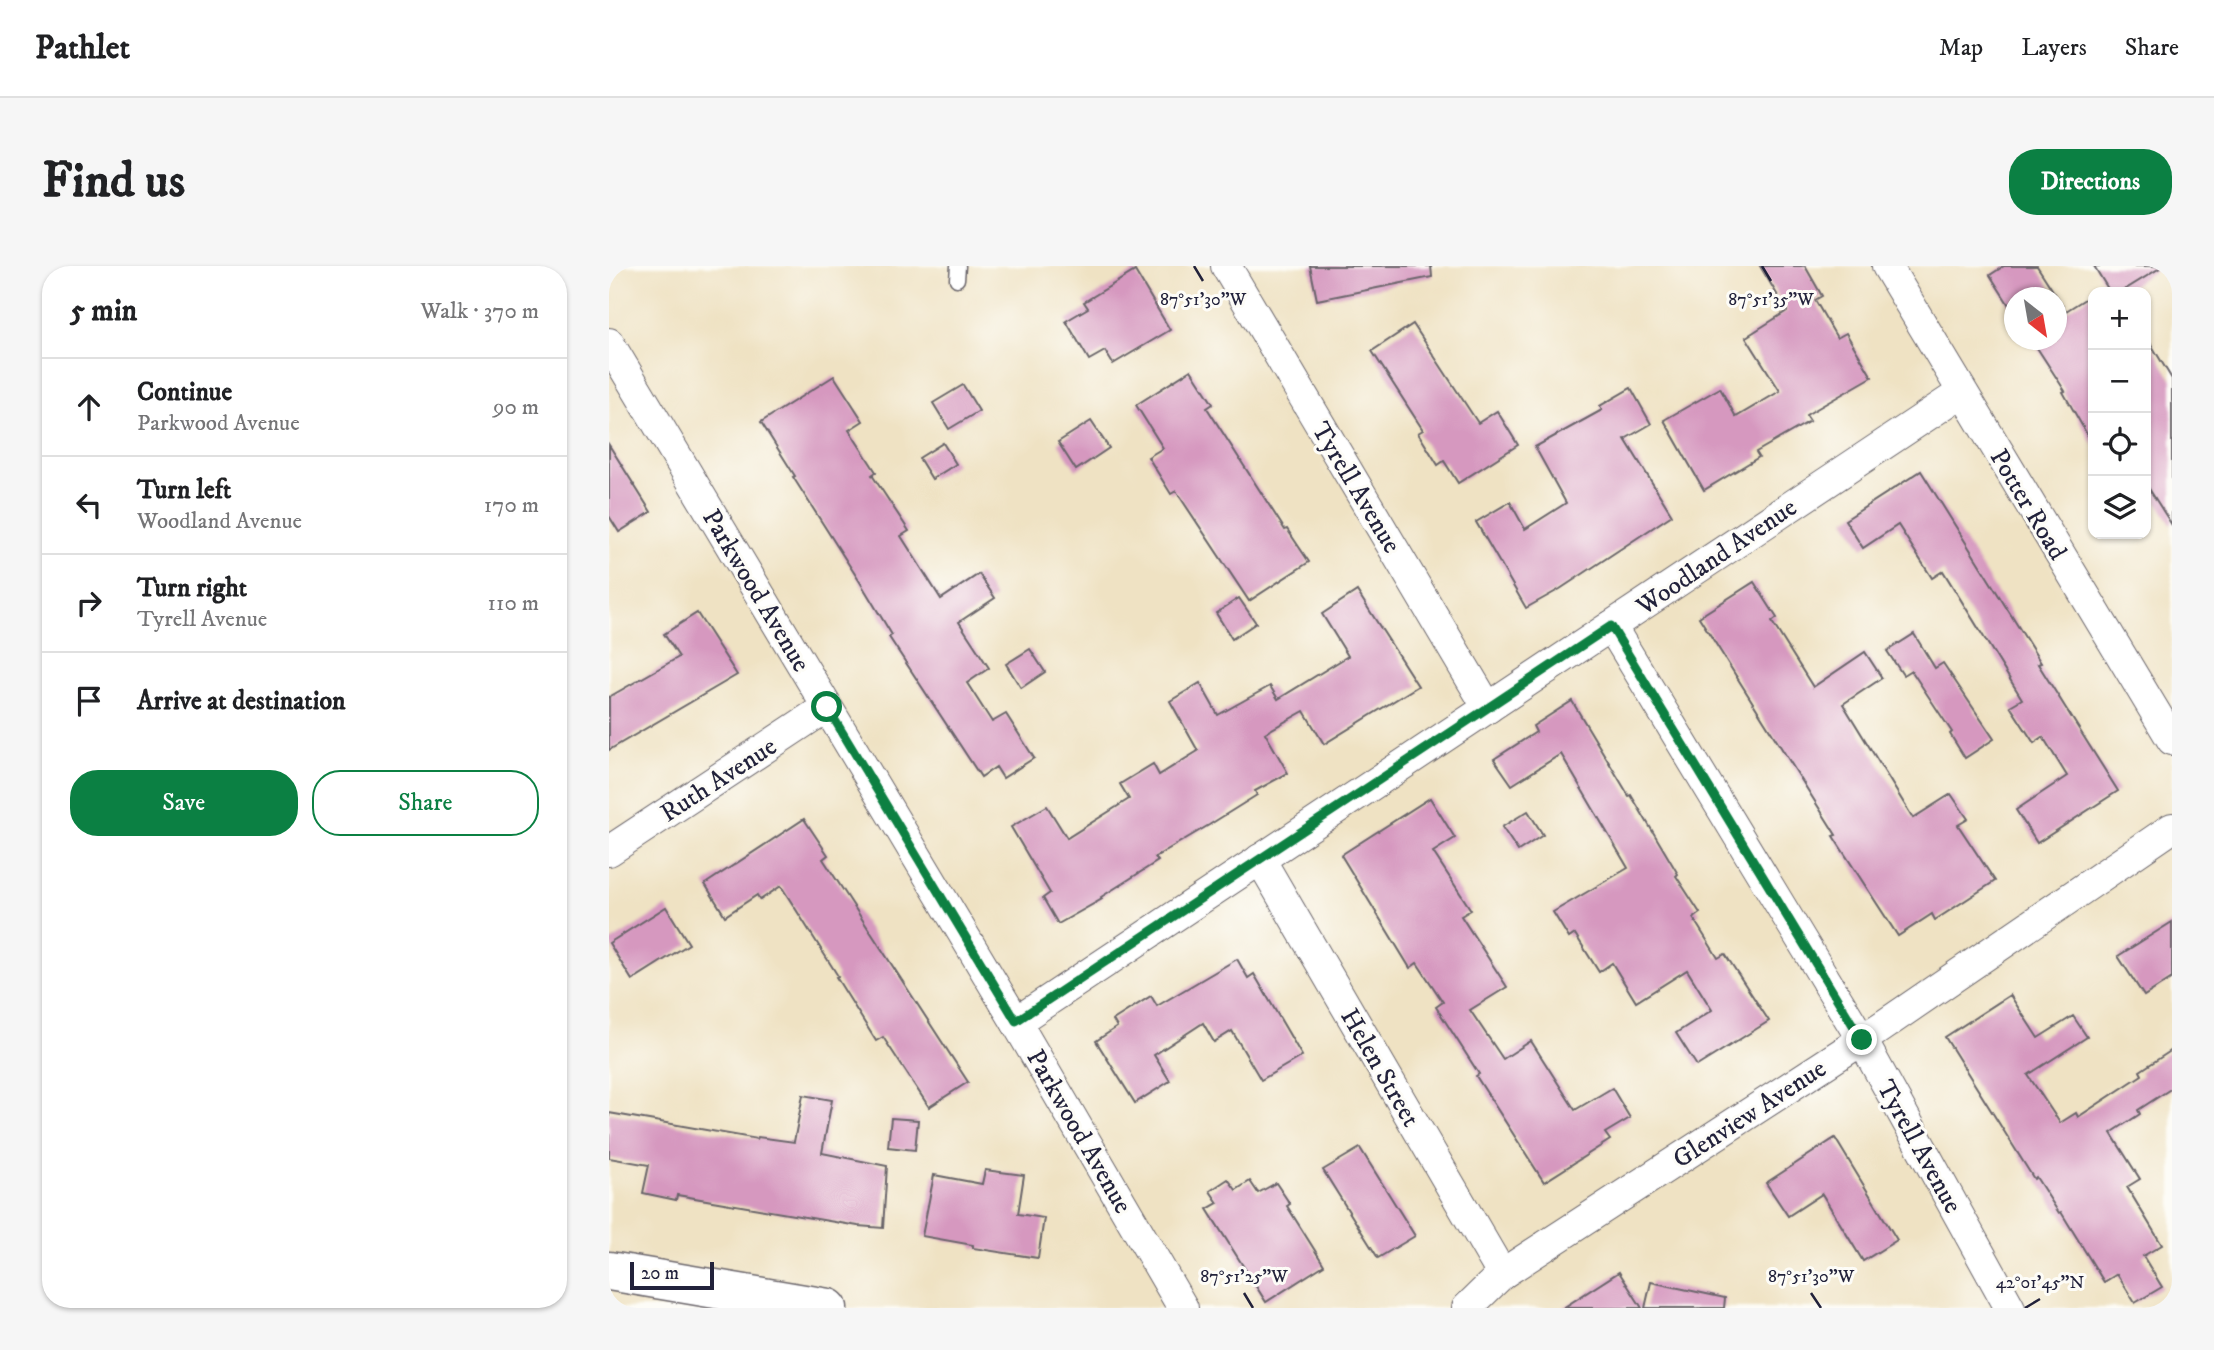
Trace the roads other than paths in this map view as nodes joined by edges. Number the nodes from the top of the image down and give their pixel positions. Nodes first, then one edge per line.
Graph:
1 (1226, 266) edge
2 (1887, 266) edge
3 (609, 343) edge
4 (1961, 393) junction
5 (1611, 626) junction
6 (827, 707) junction
7 (1488, 708) junction
8 (2172, 740) edge
9 (2172, 828) edge
10 (609, 851) edge
11 (1260, 859) junction
12 (1016, 1021) junction
13 (1862, 1040) junction
14 (609, 1271) edge
15 (1502, 1274) junction
16 (828, 1308) edge
17 (1183, 1308) edge
18 (1467, 1308) edge
19 (2010, 1308) edge

1 - 7 street, Tyrell Avenue
2 - 4 street, Potter Road
3 - 6 street, Parkwood Avenue
4 - 5 street, Woodland Avenue
4 - 8 street, Potter Road
5 - 7 street, Woodland Avenue
5 - 13 street, Tyrell Avenue
6 - 10 street, Ruth Avenue
6 - 12 street, Parkwood Avenue
7 - 11 street, Woodland Avenue
9 - 13 street, Glenview Avenue
11 - 12 street, Woodland Avenue
11 - 15 street, Helen Street
12 - 17 street, Parkwood Avenue
13 - 15 street, Glenview Avenue
13 - 19 street, Tyrell Avenue
14 - 16 main road
15 - 18 street, Glenview Avenue

